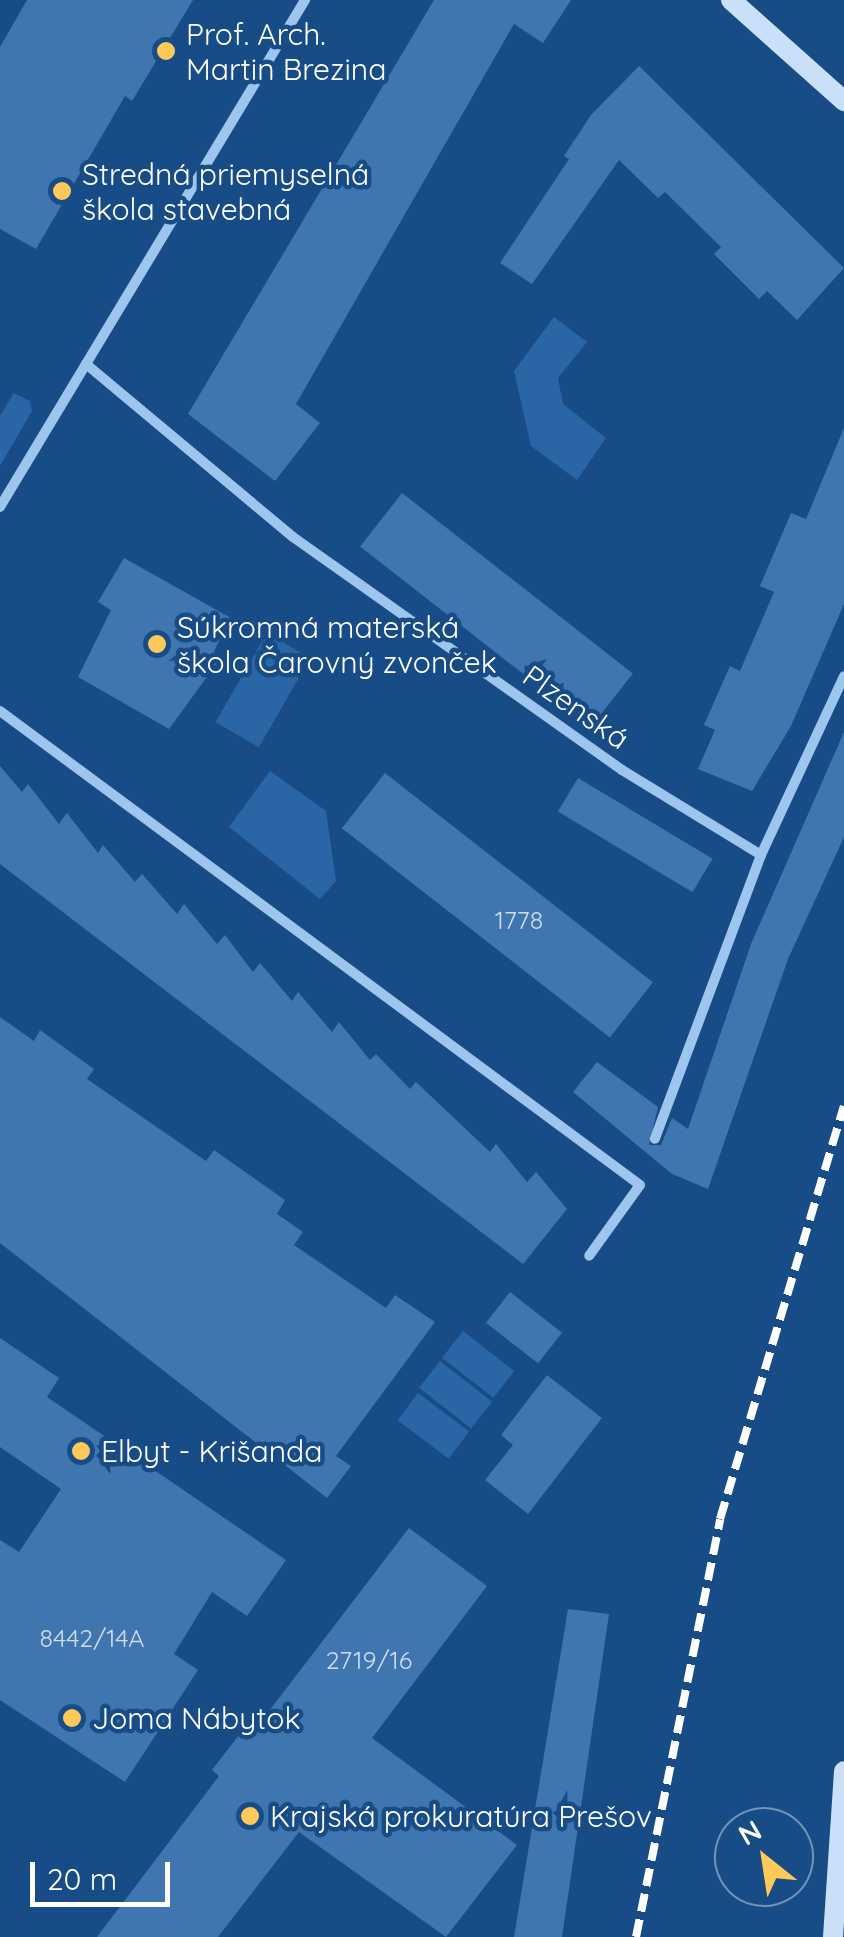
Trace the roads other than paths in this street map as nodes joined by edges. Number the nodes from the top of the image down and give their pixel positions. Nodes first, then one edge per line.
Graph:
1 (305, 0) edge
2 (731, 0) edge
3 (844, 101) edge
4 (86, 364) junction
5 (0, 507) edge
6 (844, 676) edge
7 (0, 711) edge
8 (760, 855) junction
9 (655, 1139) dead end
10 (588, 1256) dead end
11 (844, 1770) edge
12 (833, 1937) edge

1 - 4 street
2 - 3 street
4 - 5 street
4 - 8 street, Plzenská
6 - 8 street
7 - 10 street
8 - 9 street
11 - 12 street

